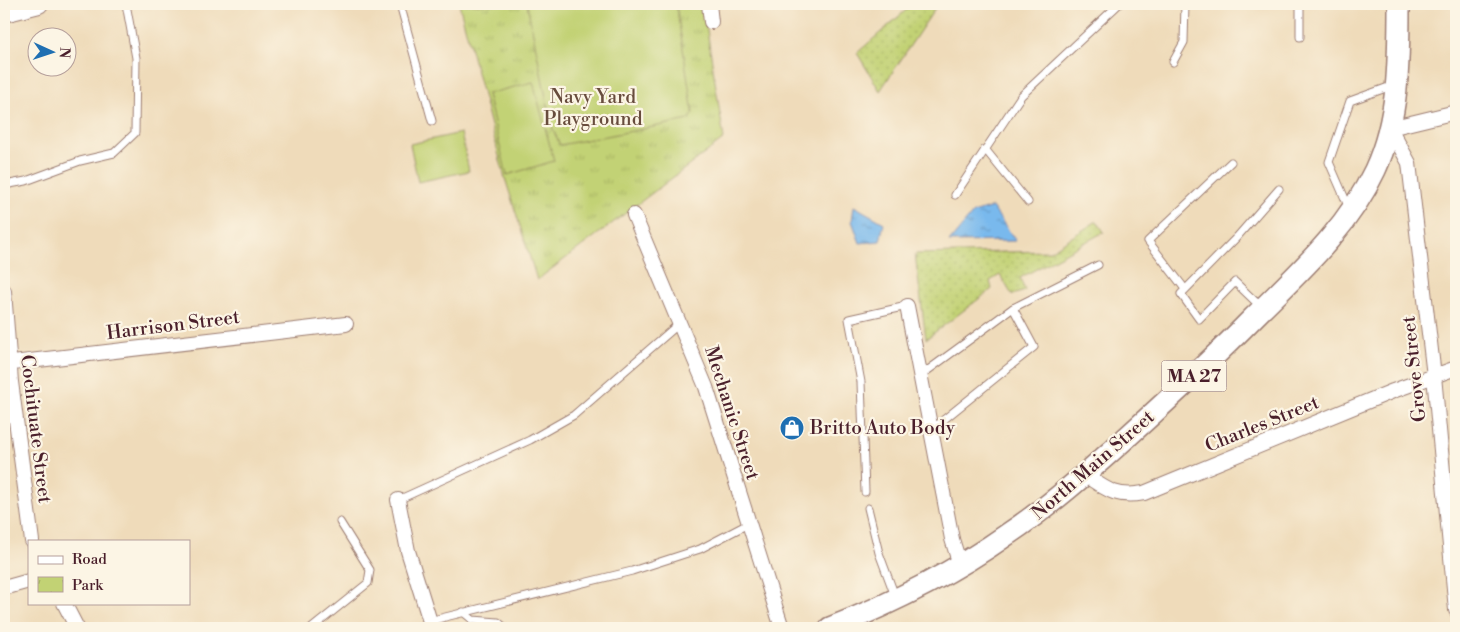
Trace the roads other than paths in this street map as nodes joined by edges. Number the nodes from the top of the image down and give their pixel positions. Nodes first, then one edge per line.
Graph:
1 (36, 4) edge
2 (126, 4) edge
3 (400, 4) edge
4 (709, 4) edge
5 (1119, 4) edge
6 (1184, 4) edge
7 (1300, 4) edge
8 (1399, 4) edge
9 (4, 13) edge
10 (711, 22) dead end
11 (1300, 37) dead end
12 (1173, 62) dead end
13 (1397, 84) junction
14 (1456, 112) edge
15 (432, 121) dead end
16 (1390, 128) junction
17 (985, 149) junction
18 (1231, 162) dead end
19 (4, 185) edge
20 (1279, 189) dead end
21 (955, 195) dead end
22 (1028, 202) dead end
23 (1351, 213) junction
24 (634, 215) dead end
25 (1098, 265) dead end
26 (1185, 289) junction
27 (4, 291) edge
28 (907, 306) joint
29 (1013, 308) junction
30 (1263, 309) junction
31 (681, 322) junction
32 (346, 324) dead end
33 (6, 364) edge
34 (1456, 368) edge
35 (920, 376) junction
36 (1434, 376) junction
37 (931, 430) junction
38 (1084, 475) junction
39 (865, 492) dead end
40 (398, 500) joint
41 (868, 508) dead end
42 (340, 522) dead end
43 (748, 524) junction
44 (32, 540) edge
45 (960, 565) junction
46 (28, 581) edge
47 (4, 588) edge
48 (897, 599) junction
49 (65, 604) edge
50 (1456, 610) edge
51 (463, 612) junction
52 (430, 624) edge
53 (76, 626) edge
54 (312, 628) edge
55 (505, 628) edge
56 (782, 628) edge
57 (830, 628) edge

1 - 9 street
2 - 19 lane
3 - 15 lane
4 - 10 street
5 - 17 lane
6 - 12 lane
7 - 11 lane
8 - 13 main road, North Main Street / MA 27
13 - 16 main road, North Main Street / MA 27
13 - 23 lane
14 - 16 street
16 - 23 main road, North Main Street / MA 27
16 - 36 street, Grove Street
17 - 21 lane
17 - 22 lane
18 - 26 lane
20 - 26 lane
23 - 30 main road, North Main Street / MA 27
24 - 31 street, Mechanic Street
25 - 29 lane
26 - 30 lane
27 - 33 street, Cochituate Street
28 - 35 street
28 - 39 lane
29 - 35 lane
29 - 37 lane
30 - 38 main road, North Main Street / MA 27
31 - 40 lane
31 - 43 street, Mechanic Street
32 - 33 street, Harrison Street
33 - 44 street, Cochituate Street
34 - 36 street, Charles Street
35 - 37 street
36 - 38 street, Charles Street
36 - 50 street, Grove Street
37 - 45 street
38 - 45 main road, North Main Street / MA 27
40 - 52 street
41 - 48 lane
42 - 54 lane
43 - 51 lane
43 - 56 street, Mechanic Street
45 - 48 main road, North Main Street / MA 27
46 - 47 street
48 - 57 main road, North Main Street / MA 27
49 - 53 street
51 - 52 lane
51 - 55 lane

